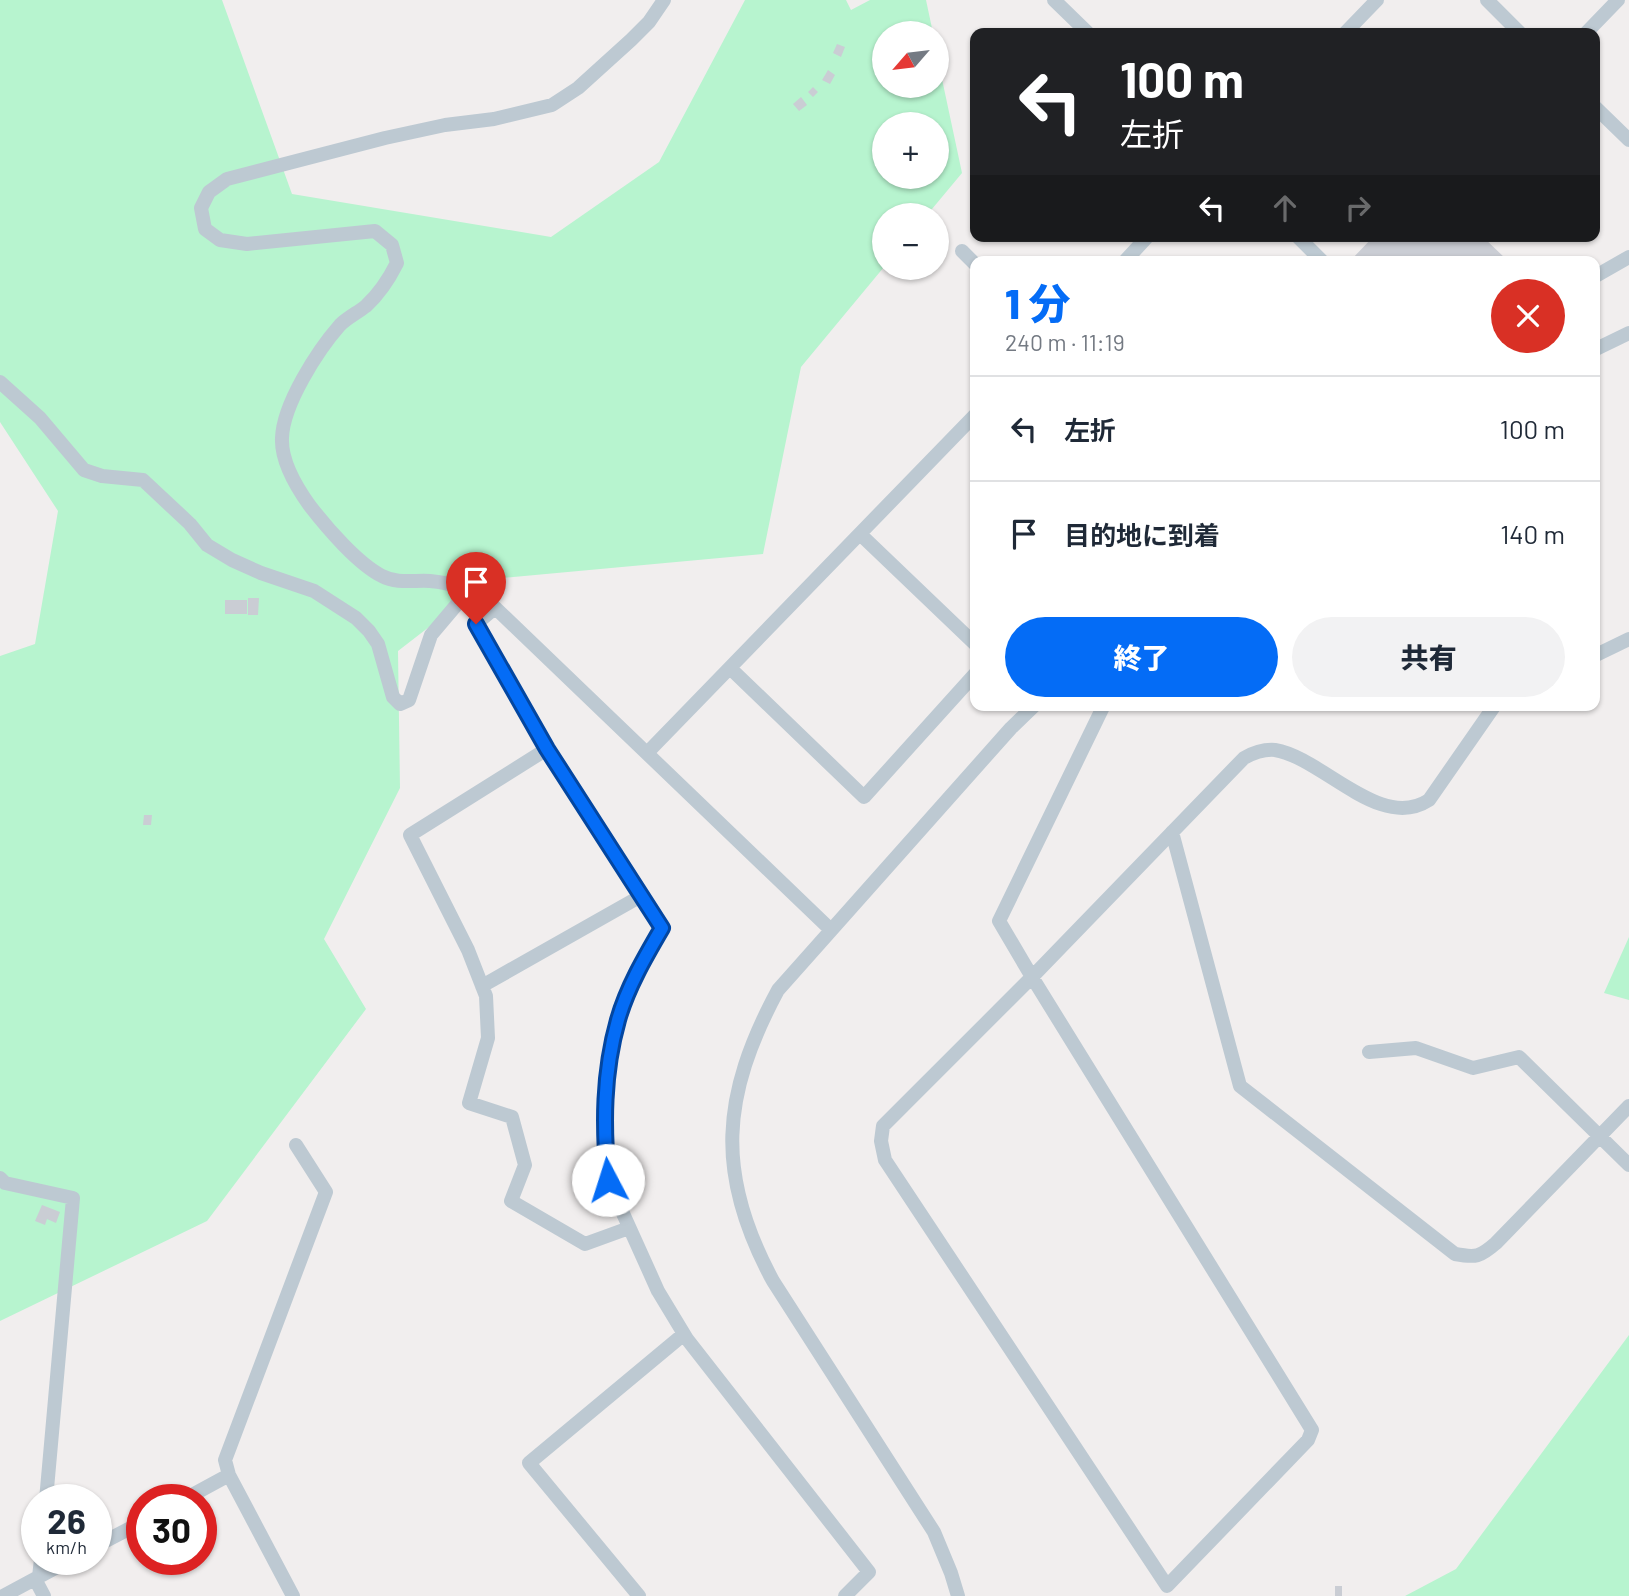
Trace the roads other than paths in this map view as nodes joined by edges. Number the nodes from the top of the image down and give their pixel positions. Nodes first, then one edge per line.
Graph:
1 (664, 0) edge
2 (1054, 0) edge
3 (1377, 0) edge
4 (1486, 0) edge
5 (1618, 0) edge
6 (1083, 28) edge
7 (1350, 28) edge
8 (1515, 28) edge
9 (1591, 28) edge
10 (1600, 112) edge
11 (1629, 140) edge
12 (1142, 242) edge
13 (1303, 242) edge
14 (962, 251) dead end
15 (1130, 256) edge
16 (1317, 256) edge
17 (1629, 257) edge
18 (970, 259) edge
19 (1600, 274) edge
20 (1629, 333) edge
21 (1600, 347) edge
22 (0, 382) edge
23 (970, 420) edge
24 (860, 534) junction
25 (469, 590) junction
26 (495, 608) junction
27 (970, 639) edge
28 (1629, 639) edge
29 (1600, 653) edge
30 (730, 668) junction
31 (970, 680) edge
32 (1029, 711) edge
33 (1101, 711) edge
34 (1491, 711) edge
35 (547, 749) junction
36 (648, 753) junction
37 (1172, 832) junction
38 (641, 896) junction
39 (831, 930) junction
40 (1032, 977) junction
41 (482, 986) junction
42 (1369, 1052) dead end
43 (1629, 1106) edge
44 (1600, 1136) junction
45 (296, 1145) dead end
46 (1629, 1165) edge
47 (0, 1178) edge
48 (629, 1228) junction
49 (684, 1334) junction
50 (229, 1475) junction
51 (47, 1484) edge
52 (212, 1484) edge
53 (38, 1575) edge
54 (43, 1575) edge
55 (37, 1578) junction
56 (3, 1596) edge
57 (44, 1596) edge
58 (293, 1596) edge
59 (639, 1596) edge
60 (845, 1596) edge
61 (958, 1596) edge

1 - 25 street
2 - 6 street
3 - 7 street
4 - 8 street
5 - 9 street
10 - 11 street
12 - 15 street
13 - 16 street
14 - 18 street
17 - 19 street
20 - 21 street
22 - 25 street
23 - 24 street
24 - 27 street
24 - 30 street
25 - 26 street
26 - 35 street
26 - 36 street
28 - 29 street
30 - 31 street
30 - 36 street
32 - 39 street
33 - 40 street
34 - 37 street
35 - 38 street
35 - 41 street
36 - 39 street
37 - 40 street
37 - 44 street
38 - 41 street
38 - 48 street
39 - 61 street
40 - 40 street
41 - 48 street
42 - 44 street
43 - 44 street
44 - 46 street
45 - 50 street
47 - 51 street
48 - 49 street
49 - 59 street
49 - 60 street
50 - 52 street
50 - 58 street
53 - 55 street
54 - 55 street
55 - 56 street
55 - 57 street

